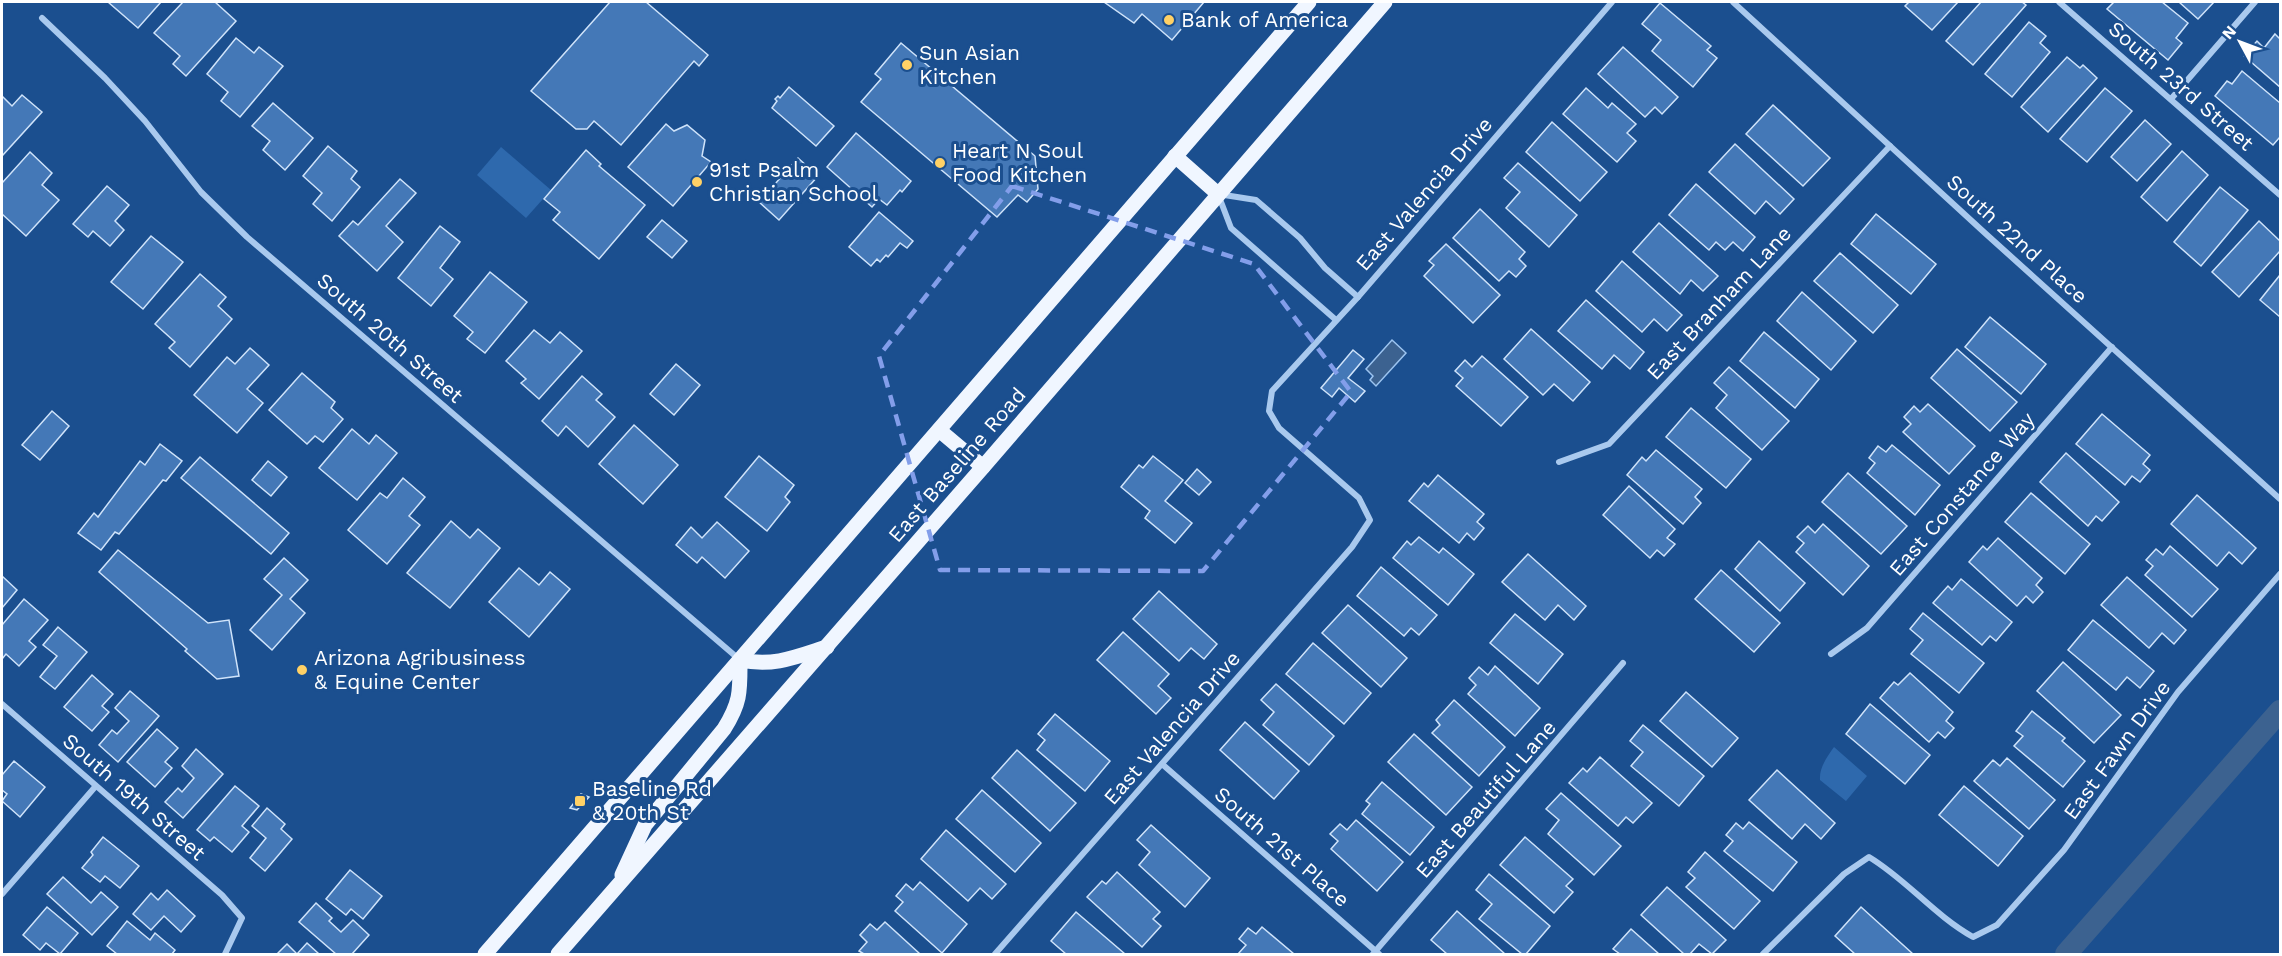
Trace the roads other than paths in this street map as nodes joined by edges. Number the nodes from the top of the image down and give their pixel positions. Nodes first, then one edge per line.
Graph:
1 (1309, 2) edge
2 (1385, 2) edge
3 (1612, 2) edge
4 (1733, 2) edge
5 (2059, 2) edge
6 (2256, 2) edge
7 (42, 18) dead end
8 (2171, 99) junction
9 (1890, 146) junction
10 (1175, 156) junction
11 (1218, 194) junction
12 (2280, 195) edge
13 (1358, 297) junction
14 (1336, 320) junction
15 (2112, 347) junction
16 (939, 430) junction
17 (1559, 462) dead end
18 (983, 467) junction
19 (2280, 499) edge
20 (2280, 574) edge
21 (827, 647) junction
22 (1831, 654) dead end
23 (740, 660) junction
24 (1623, 663) dead end
25 (2, 704) edge
26 (1162, 764) junction
27 (95, 787) junction
28 (615, 891) junction
29 (2, 894) edge
30 (1376, 953) edge
31 (225, 954) edge
32 (485, 954) edge
33 (558, 954) edge
34 (995, 954) edge
35 (1763, 954) edge

1 - 10 main road, East Baseline Road
2 - 11 main road, East Baseline Road
3 - 13 street, East Valencia Drive
4 - 9 street, South 22nd Place
5 - 8 street, South 23rd Street
6 - 8 street
7 - 23 street, South 20th Street
8 - 12 street, South 23rd Street
9 - 15 street, South 22nd Place
9 - 17 street, East Branham Lane
10 - 11 main road
10 - 16 main road, East Baseline Road
11 - 13 street
11 - 14 street
11 - 18 main road, East Baseline Road
13 - 14 street, East Valencia Drive
14 - 26 street, East Valencia Drive
15 - 19 street, South 22nd Place
15 - 22 street, East Constance Way
16 - 18 main road
16 - 23 main road, East Baseline Road
18 - 21 main road, East Baseline Road
20 - 35 street, East Fawn Drive
21 - 23 main road
21 - 28 main road, East Baseline Road
23 - 28 main road
23 - 32 main road, East Baseline Road
24 - 30 street, East Beautiful Lane
25 - 27 street, South 19th Street
26 - 30 street, South 21st Place
26 - 34 street, East Valencia Drive
27 - 29 street
27 - 31 street, South 19th Street
28 - 33 main road, East Baseline Road

